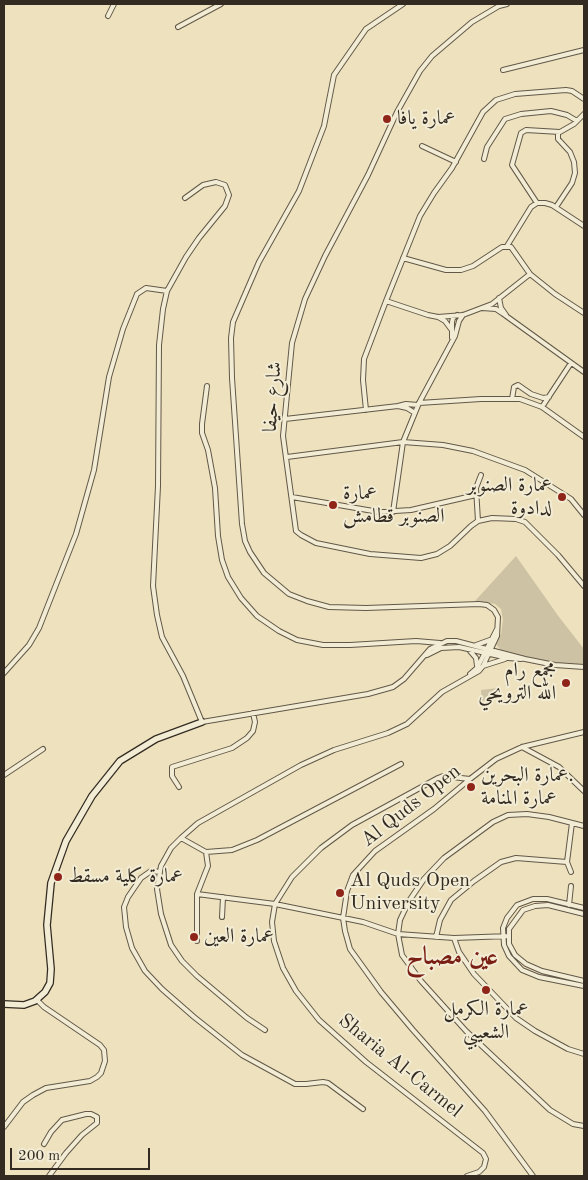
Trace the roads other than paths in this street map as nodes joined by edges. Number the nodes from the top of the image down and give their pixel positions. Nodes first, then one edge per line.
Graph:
1 (114, 4) edge
2 (221, 4) edge
3 (403, 4) edge
4 (506, 4) edge
5 (108, 16) dead end
6 (178, 27) dead end
7 (584, 50) edge
8 (503, 70) dead end
9 (584, 98) edge
10 (584, 114) edge
11 (577, 121) junction
12 (558, 132) junction
13 (422, 146) dead end
14 (484, 159) dead end
15 (456, 162) junction
16 (185, 198) dead end
17 (537, 203) junction
18 (556, 207) junction
19 (584, 226) edge
20 (507, 246) junction
21 (403, 258) junction
22 (530, 274) junction
23 (168, 291) junction
24 (499, 298) junction
25 (386, 301) junction
26 (480, 308) junction
27 (584, 313) edge
28 (458, 315) junction
29 (463, 315) junction
30 (438, 317) junction
31 (507, 317) junction
32 (452, 332) junction
33 (452, 341) junction
34 (571, 363) junction
35 (584, 372) edge
36 (207, 386) dead end
37 (549, 397) junction
38 (512, 399) junction
39 (419, 404) junction
40 (398, 406) junction
41 (542, 407) junction
42 (366, 410) junction
43 (415, 413) junction
44 (285, 419) junction
45 (584, 437) edge
46 (403, 442) junction
47 (287, 457) junction
48 (481, 475) dead end
49 (476, 495) junction
50 (292, 497) junction
51 (393, 512) junction
52 (584, 515) edge
53 (478, 521) junction
54 (584, 586) edge
55 (494, 639) junction
56 (440, 643) junction
57 (474, 646) junction
58 (468, 649) junction
59 (488, 652) junction
60 (503, 653) junction
61 (422, 657) junction
62 (508, 658) junction
63 (525, 659) junction
64 (483, 666) junction
65 (477, 668) junction
66 (584, 668) edge
67 (4, 673) edge
68 (464, 680) junction
69 (254, 713) junction
70 (202, 722) junction
71 (584, 732) edge
72 (522, 747) junction
73 (42, 749) dead end
74 (401, 764) dead end
75 (4, 775) edge
76 (470, 779) junction
77 (179, 787) dead end
78 (584, 791) edge
79 (572, 823) junction
80 (584, 826) edge
81 (182, 838) junction
82 (206, 852) junction
83 (566, 862) junction
84 (160, 872) junction
85 (571, 872) dead end
86 (571, 886) dead end
87 (197, 894) junction
88 (223, 897) junction
89 (275, 904) junction
90 (569, 904) junction
91 (584, 908) edge
92 (570, 910) junction
93 (584, 914) edge
94 (222, 917) dead end
95 (343, 918) junction
96 (398, 934) junction
97 (509, 936) junction
98 (436, 937) junction
99 (504, 937) junction
100 (454, 938) junction
101 (197, 941) dead end
102 (584, 981) edge
103 (584, 986) edge
104 (37, 1000) junction
105 (4, 1004) edge
106 (265, 1030) dead end
107 (584, 1054) edge
108 (363, 1109) dead end
109 (584, 1126) edge
110 (4, 1127) edge
111 (44, 1144) dead end
112 (49, 1176) edge
113 (467, 1176) edge
114 (533, 1176) edge

1 - 5 street
2 - 6 street
3 - 55 street
4 - 44 street, شارع حيفا
7 - 8 street
9 - 15 street
10 - 11 street
11 - 12 street
11 - 14 street
12 - 17 street
12 - 18 street
13 - 15 street
15 - 21 street
16 - 23 street
17 - 18 street
17 - 20 street
18 - 19 street
20 - 21 street
20 - 22 street
21 - 25 street
22 - 24 street
22 - 27 street
23 - 67 street
23 - 70 street
24 - 26 street
24 - 31 street
25 - 30 street
25 - 42 street
26 - 29 street
26 - 31 street
28 - 29 street
28 - 30 street
28 - 32 street
29 - 33 street
30 - 32 street
31 - 34 street
32 - 33 street
33 - 39 street
34 - 35 street
34 - 37 street
36 - 56 street
37 - 38 street
37 - 41 street
38 - 39 street
38 - 41 street
39 - 40 street
39 - 43 street
40 - 42 street
40 - 43 street
41 - 45 street
42 - 44 street
43 - 46 street
44 - 47 street, شارع حيفا
46 - 47 street
46 - 51 street
46 - 52 street
47 - 50 street, شارع حيفا
48 - 49 street
49 - 51 street
49 - 53 street
50 - 51 street
50 - 53 street, شارع حيفا
53 - 54 street
55 - 57 street
55 - 59 street
55 - 60 street
56 - 57 street
56 - 61 street
57 - 59 street
58 - 59 street
58 - 61 street
58 - 65 street
59 - 60 street
59 - 62 street
59 - 64 street
59 - 65 street
60 - 63 street
61 - 69 street
62 - 63 street
62 - 64 street
63 - 66 street
64 - 68 street
65 - 68 street
68 - 81 street
69 - 70 street
69 - 77 street
70 - 104 street
71 - 72 street
72 - 76 street, Al Quds Open
72 - 78 street
73 - 75 street
74 - 82 street
76 - 89 street
76 - 95 street, Al Quds Open
79 - 80 street
79 - 83 street
79 - 96 street
81 - 82 street
81 - 84 street
82 - 87 street
83 - 85 street
83 - 98 street
84 - 106 street
84 - 108 street
86 - 90 street
87 - 88 street
87 - 101 street
88 - 89 street
88 - 94 street
89 - 95 street
89 - 113 street, Sharia Al-Carmel
90 - 91 street
90 - 92 street
90 - 99 street
92 - 93 street
92 - 97 street
95 - 96 street
95 - 114 street, Al Quds Open
96 - 98 street
96 - 109 street
97 - 99 street
97 - 102 street
98 - 100 street
99 - 100 street
99 - 103 street
100 - 107 street
104 - 105 street
104 - 110 street
111 - 112 street

